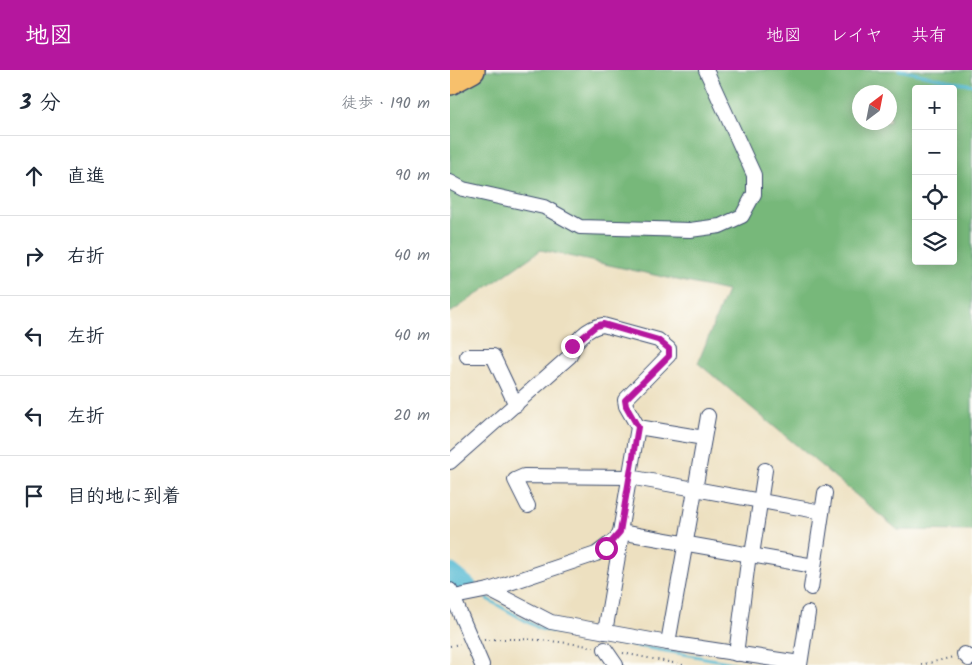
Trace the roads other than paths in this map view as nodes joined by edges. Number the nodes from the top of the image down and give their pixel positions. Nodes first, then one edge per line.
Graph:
1 (472, 70) edge
2 (706, 70) edge
3 (450, 82) edge
4 (450, 182) edge
5 (467, 356) dead end
6 (516, 405) junction
7 (708, 416) dead end
8 (638, 427) junction
9 (704, 438) junction
10 (450, 462) edge
11 (765, 470) dead end
12 (630, 477) junction
13 (695, 488) junction
14 (825, 492) dead end
15 (760, 500) junction
16 (528, 506) dead end
17 (822, 512) junction
18 (621, 533) junction
19 (686, 542) junction
20 (751, 554) junction
21 (814, 566) junction
22 (811, 588) dead end
23 (489, 590) junction
24 (452, 593) edge
25 (808, 613) dead end
26 (605, 632) junction
27 (668, 644) junction
28 (605, 649) road end
29 (736, 654) junction
30 (800, 664) edge
31 (482, 665) edge
32 (616, 665) edge

1 - 3 highway
2 - 4 street
5 - 6 street
6 - 8 street
6 - 10 street
7 - 9 street
8 - 9 street
8 - 12 street
9 - 13 street
11 - 15 street
12 - 13 street
12 - 16 street
12 - 18 street
13 - 15 street
13 - 19 street
14 - 17 street
15 - 17 street
15 - 20 street
17 - 21 street
18 - 19 street
18 - 23 street
18 - 26 street
19 - 20 street
19 - 27 street
20 - 21 street
20 - 29 street
21 - 22 street
23 - 24 street
23 - 26 street
24 - 31 street
25 - 30 street
26 - 27 street
27 - 29 street
28 - 32 street
29 - 30 street

